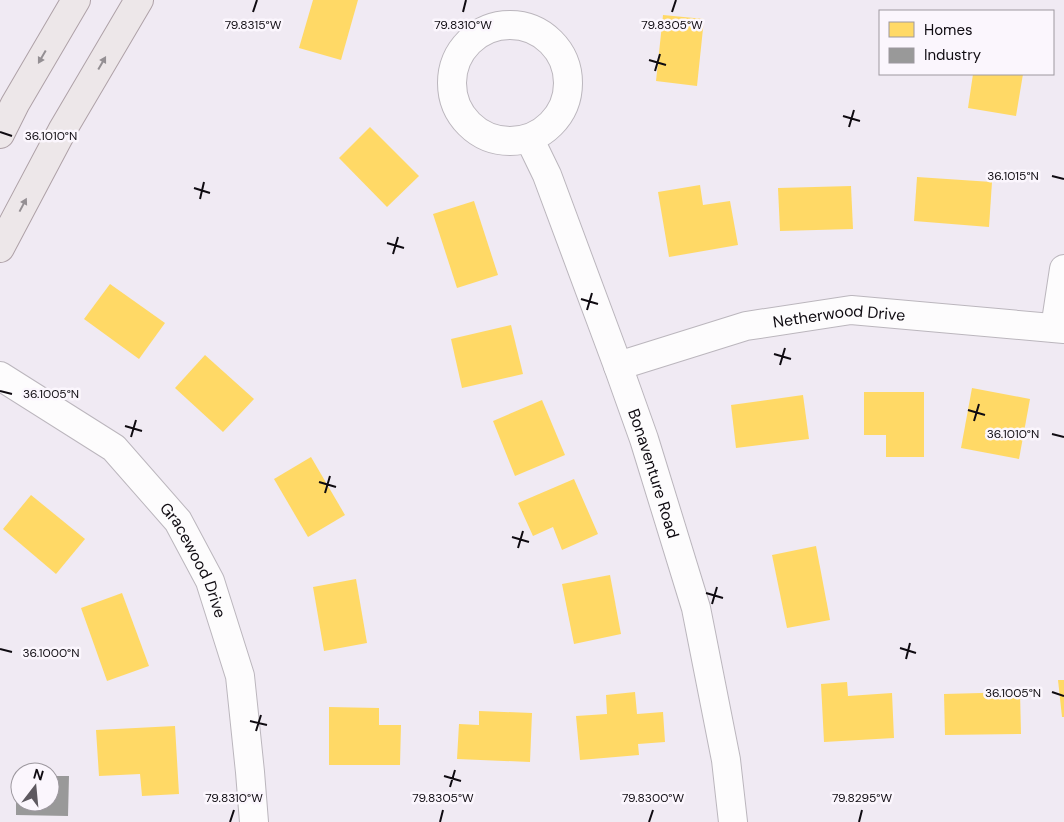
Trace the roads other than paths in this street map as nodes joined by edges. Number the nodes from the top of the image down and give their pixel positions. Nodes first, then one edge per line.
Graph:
1 (76, 0) edge
2 (139, 0) edge
3 (0, 134) edge
4 (530, 140) junction
5 (0, 248) edge
6 (1064, 269) edge
7 (1060, 329) edge
8 (618, 366) junction
9 (0, 376) edge
10 (254, 822) edge
11 (733, 822) edge

1 -> 3 main road
5 -> 2 main road
4 - 4 street
4 - 8 street, Bonaventure Road
6 - 7 street
7 - 8 street, Netherwood Drive
8 - 11 street, Bonaventure Road
9 - 10 street, Gracewood Drive

